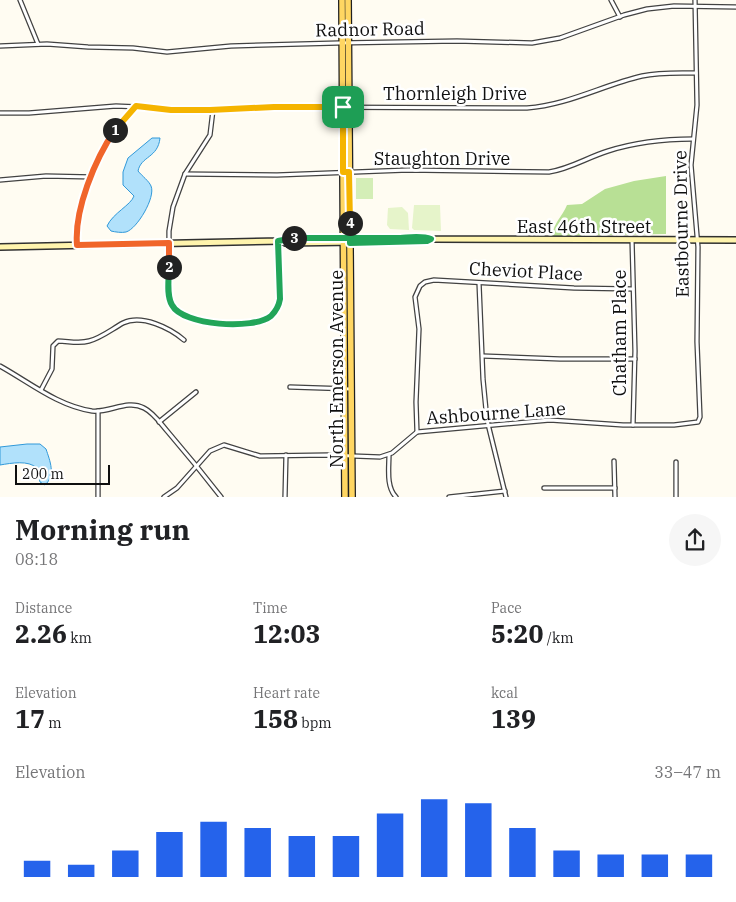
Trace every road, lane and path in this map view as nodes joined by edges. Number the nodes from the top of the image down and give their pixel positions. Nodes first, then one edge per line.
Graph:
1 (20, 0) edge
2 (342, 0) edge
3 (348, 0) edge
4 (611, 0) edge
5 (695, 0) edge
6 (695, 6) junction
7 (736, 7) edge
8 (620, 17) junction
9 (345, 43) junction
10 (38, 44) junction
11 (0, 46) edge
12 (697, 73) junction
13 (136, 106) junction
14 (346, 107) junction
15 (213, 110) junction
16 (0, 113) edge
17 (693, 139) junction
18 (346, 172) junction
19 (185, 174) junction
20 (92, 177) junction
21 (0, 180) edge
22 (347, 240) junction
23 (632, 240) junction
24 (698, 240) junction
25 (736, 240) edge
26 (280, 241) junction
27 (169, 243) junction
28 (77, 245) junction
29 (0, 247) edge
30 (479, 283) junction
31 (633, 290) junction
32 (184, 340) dead end
33 (483, 356) junction
34 (635, 358) junction
35 (0, 366) edge
36 (290, 387) dead end
37 (348, 389) junction
38 (40, 390) junction
39 (196, 392) dead end
40 (98, 411) junction
41 (700, 417) joint
42 (159, 422) junction
43 (489, 425) junction
44 (632, 425) junction
45 (417, 432) junction
46 (286, 455) junction
47 (389, 455) junction
48 (348, 456) junction
49 (614, 461) dead end
50 (676, 462) dead end
51 (197, 466) junction
52 (544, 488) dead end
53 (615, 488) junction
54 (505, 491) junction
55 (98, 497) edge
56 (164, 497) edge
57 (221, 497) edge
58 (285, 497) edge
59 (346, 497) edge
60 (352, 497) edge
61 (396, 497) edge
62 (449, 497) edge
63 (506, 497) edge
64 (615, 497) edge
65 (676, 497) edge

1 - 10 street
2 - 9 main road, North Emerson Avenue
3 - 9 main road, North Emerson Avenue
4 - 8 street
5 - 6 street, Eastbourne Drive
6 - 7 street, Radnor Road
6 - 8 street, Radnor Road
6 - 12 street, Eastbourne Drive
8 - 9 street, Radnor Road
9 - 10 street, Radnor Road
9 - 14 main road, North Emerson Avenue
10 - 11 street, Radnor Road
12 - 14 street, Thornleigh Drive
12 - 17 street, Eastbourne Drive
13 - 15 street, Thornleigh Drive
13 - 16 street, Thornleigh Drive
13 - 20 street
14 - 15 street, Thornleigh Drive
14 - 18 main road, North Emerson Avenue
15 - 19 street
17 - 18 street, Staughton Drive
17 - 24 street, Eastbourne Drive
18 - 19 street, Staughton Drive
18 - 22 main road, North Emerson Avenue
19 - 27 street
20 - 21 street
20 - 28 street
22 - 23 main road, East 46th Street
22 - 26 main road, East 46th Street
22 - 37 main road, North Emerson Avenue
23 - 24 main road, East 46th Street
23 - 31 street, Chatham Place
24 - 25 main road, East 46th Street
24 - 41 street, Eastbourne Drive
26 - 27 main road, East 46th Street
26 - 27 street
27 - 28 main road, East 46th Street
28 - 29 main road, East 46th Street
30 - 31 street, Cheviot Place
30 - 33 street
30 - 45 street, Cheviot Place
31 - 34 street, Chatham Place
32 - 38 street
33 - 34 street
33 - 43 street
34 - 44 street, Chatham Place
35 - 38 street
36 - 37 street
37 - 48 main road, North Emerson Avenue
38 - 40 street
39 - 42 street
40 - 42 street
40 - 55 street
41 - 44 street, Ashbourne Lane
42 - 51 street
43 - 44 street, Ashbourne Lane
43 - 45 street, Ashbourne Lane
43 - 54 street
45 - 47 street, Ashbourne Lane
46 - 48 street
46 - 51 street
46 - 58 street
47 - 48 street
47 - 61 street
48 - 59 main road, North Emerson Avenue
48 - 60 main road, North Emerson Avenue
49 - 53 street
50 - 65 street
51 - 56 street
51 - 57 street
52 - 53 street
53 - 64 street
54 - 62 street
54 - 63 street

